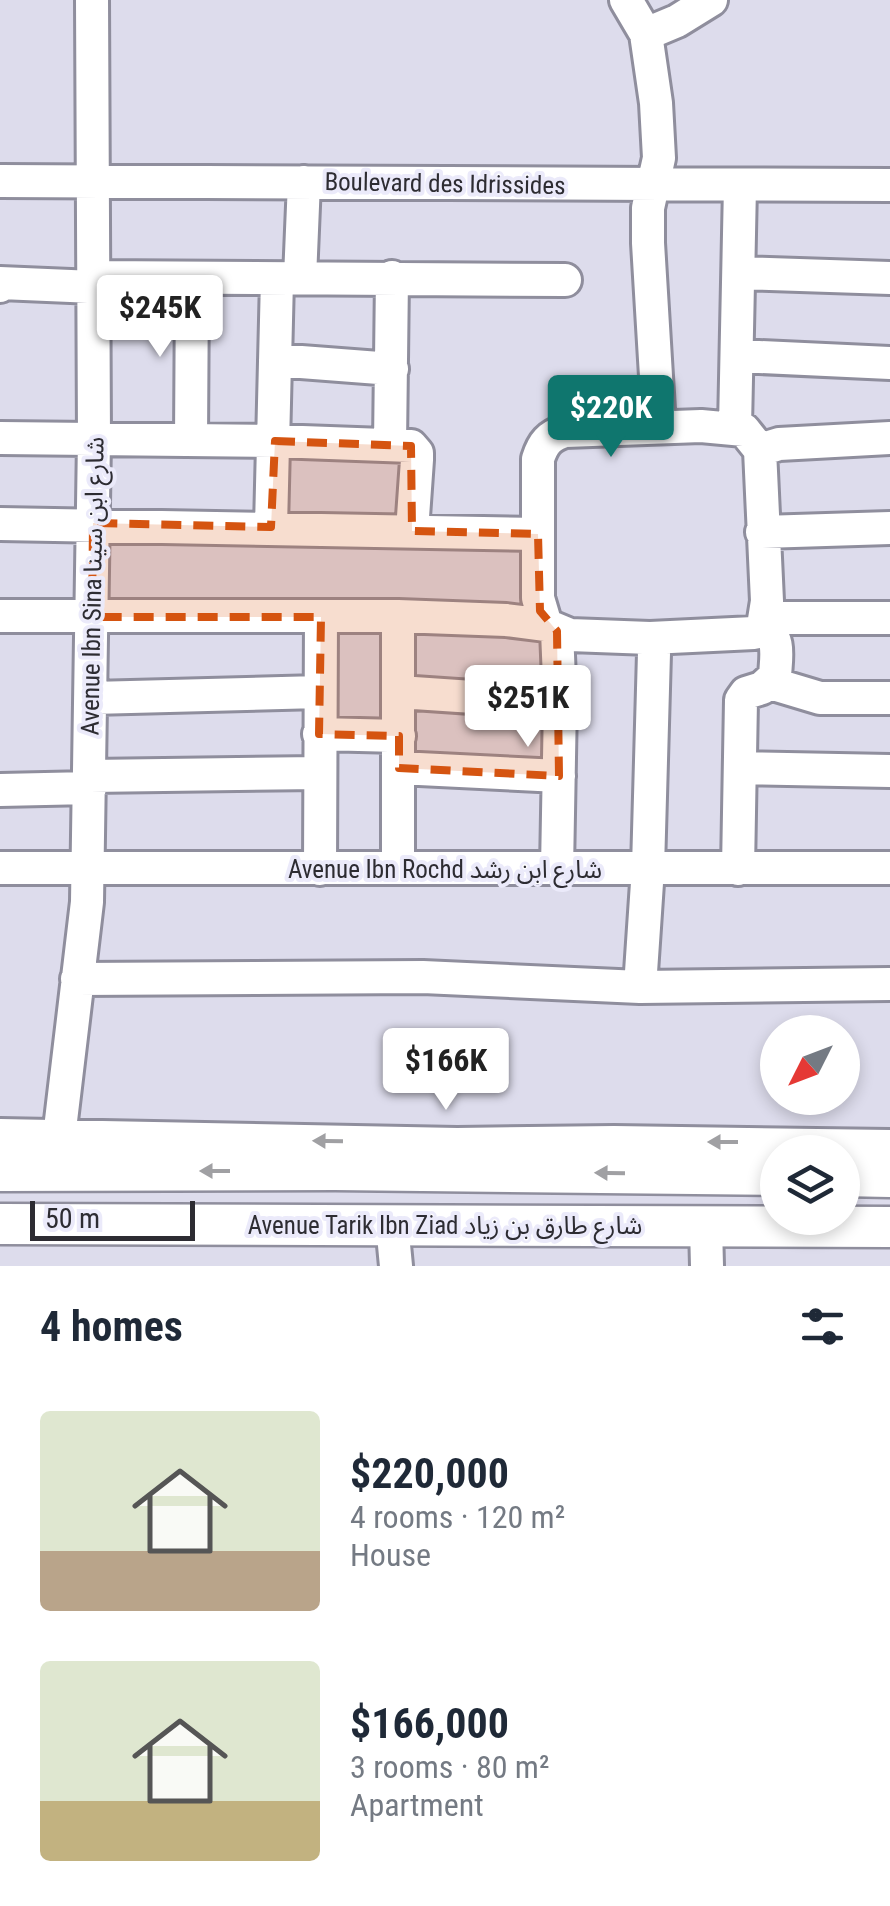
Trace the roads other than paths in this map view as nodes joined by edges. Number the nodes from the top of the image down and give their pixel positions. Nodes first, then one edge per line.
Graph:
1 (92, 0) edge
2 (626, 0) edge
3 (711, 0) edge
4 (646, 34) junction
5 (0, 181) edge
6 (93, 182) junction
7 (304, 182) junction
8 (652, 184) junction
9 (890, 185) edge
10 (740, 186) junction
11 (740, 273) junction
12 (392, 277) junction
13 (288, 278) junction
14 (890, 278) edge
15 (192, 280) junction
16 (565, 280) dead end
17 (94, 282) junction
18 (0, 286) edge
19 (738, 356) junction
20 (274, 360) junction
21 (890, 363) edge
22 (392, 369) junction
23 (659, 426) junction
24 (735, 427) junction
25 (0, 438) edge
26 (890, 438) edge
27 (94, 439) junction
28 (190, 440) junction
29 (275, 441) junction
30 (390, 444) junction
31 (760, 450) junction
32 (0, 524) edge
33 (93, 524) junction
34 (271, 527) junction
35 (890, 528) edge
36 (412, 531) junction
37 (762, 532) junction
38 (538, 534) junction
39 (0, 616) edge
40 (398, 616) junction
41 (92, 617) junction
42 (320, 617) junction
43 (890, 618) edge
44 (765, 622) junction
45 (551, 628) junction
46 (650, 638) junction
47 (770, 682) junction
48 (318, 692) junction
49 (399, 692) junction
50 (92, 698) junction
51 (890, 698) edge
52 (560, 703) junction
53 (319, 734) junction
54 (399, 752) junction
55 (742, 768) junction
56 (890, 771) edge
57 (319, 773) junction
58 (559, 776) junction
59 (90, 782) junction
60 (0, 790) edge
61 (0, 868) edge
62 (398, 868) junction
63 (648, 868) junction
64 (738, 868) junction
65 (890, 868) edge
66 (88, 869) junction
67 (320, 869) junction
68 (557, 869) junction
69 (77, 979) junction
70 (890, 984) edge
71 (640, 988) junction
72 (0, 1135) edge
73 (890, 1146) edge
74 (56, 1153) junction
75 (0, 1171) edge
76 (760, 1175) edge
77 (860, 1176) edge
78 (890, 1177) edge
79 (0, 1224) edge
80 (392, 1224) junction
81 (706, 1226) junction
82 (890, 1227) edge
83 (396, 1266) edge
84 (707, 1266) edge

1 - 6 street, Avenue Ibn Sina شارع ابن سينا
2 - 4 street
3 - 4 street
4 - 8 street
5 - 6 street, Boulevard des Idrissides
6 - 7 street, Boulevard des Idrissides
6 - 17 street, Avenue Ibn Sina شارع ابن سينا
7 - 8 street, Boulevard des Idrissides
7 - 13 street
8 - 10 street, Boulevard des Idrissides
8 - 23 street
9 - 10 street, Boulevard des Idrissides
10 - 11 street
11 - 14 street
11 - 19 street
12 - 13 street
12 - 16 street
12 - 22 street
13 - 15 street
13 - 20 street
15 - 17 street
15 - 28 street
17 - 18 street
17 - 27 street, Avenue Ibn Sina شارع ابن سينا
19 - 21 street
19 - 24 street
20 - 22 street
20 - 29 street
22 - 30 street
23 - 24 street
23 - 38 street
24 - 31 street
25 - 27 street
26 - 31 street
27 - 28 street
27 - 33 street, Avenue Ibn Sina شارع ابن سينا
28 - 29 street
29 - 30 street
29 - 34 street
30 - 36 street
31 - 37 street
32 - 33 street
33 - 34 street
33 - 41 street, Avenue Ibn Sina شارع ابن سينا
34 - 36 street
35 - 37 street
36 - 38 street
37 - 44 street
38 - 45 street
39 - 41 street
40 - 42 street
40 - 45 street
40 - 49 street
41 - 42 street
41 - 50 street, Avenue Ibn Sina شارع ابن سينا
42 - 48 street
43 - 44 street
44 - 46 street
44 - 47 street
45 - 46 street
45 - 52 street
46 - 63 street
47 - 51 street
47 - 55 street
48 - 50 street
48 - 53 street
49 - 52 street
49 - 54 street
50 - 59 street, Avenue Ibn Sina شارع ابن سينا
52 - 58 street
53 - 54 street
53 - 57 street
54 - 58 street
54 - 62 street
55 - 56 street
55 - 64 street
57 - 59 street
57 - 67 street
58 - 68 street
59 - 60 street
59 - 66 street, Avenue Ibn Sina شارع ابن سينا
61 - 66 street, Avenue Ibn Rochd شارع ابن رشد
62 - 67 street, Avenue Ibn Rochd شارع ابن رشد
62 - 68 street, Avenue Ibn Rochd شارع ابن رشد
63 - 64 street, Avenue Ibn Rochd شارع ابن رشد
63 - 68 street, Avenue Ibn Rochd شارع ابن رشد
63 - 71 street
64 - 65 street, Avenue Ibn Rochd شارع ابن رشد
66 - 67 street, Avenue Ibn Rochd شارع ابن رشد
66 - 69 street, Avenue Ibn Sina شارع ابن سينا
69 - 71 street
69 - 74 street, Avenue Ibn Sina شارع ابن سينا
70 - 71 street
72 - 74 street
73 -> 74 street
74 - 75 main road, Avenue Tarik Ibn Ziad شارع طارق بن زياد
76 -> 74 main road, Avenue Tarik Ibn Ziad شارع طارق بن زياد
77 - 78 main road
79 - 80 main road, Avenue Tarik Ibn Ziad شارع طارق بن زياد
80 - 81 main road, Avenue Tarik Ibn Ziad شارع طارق بن زياد
80 - 83 street
81 - 82 main road, Avenue Tarik Ibn Ziad شارع طارق بن زياد
81 - 84 street

